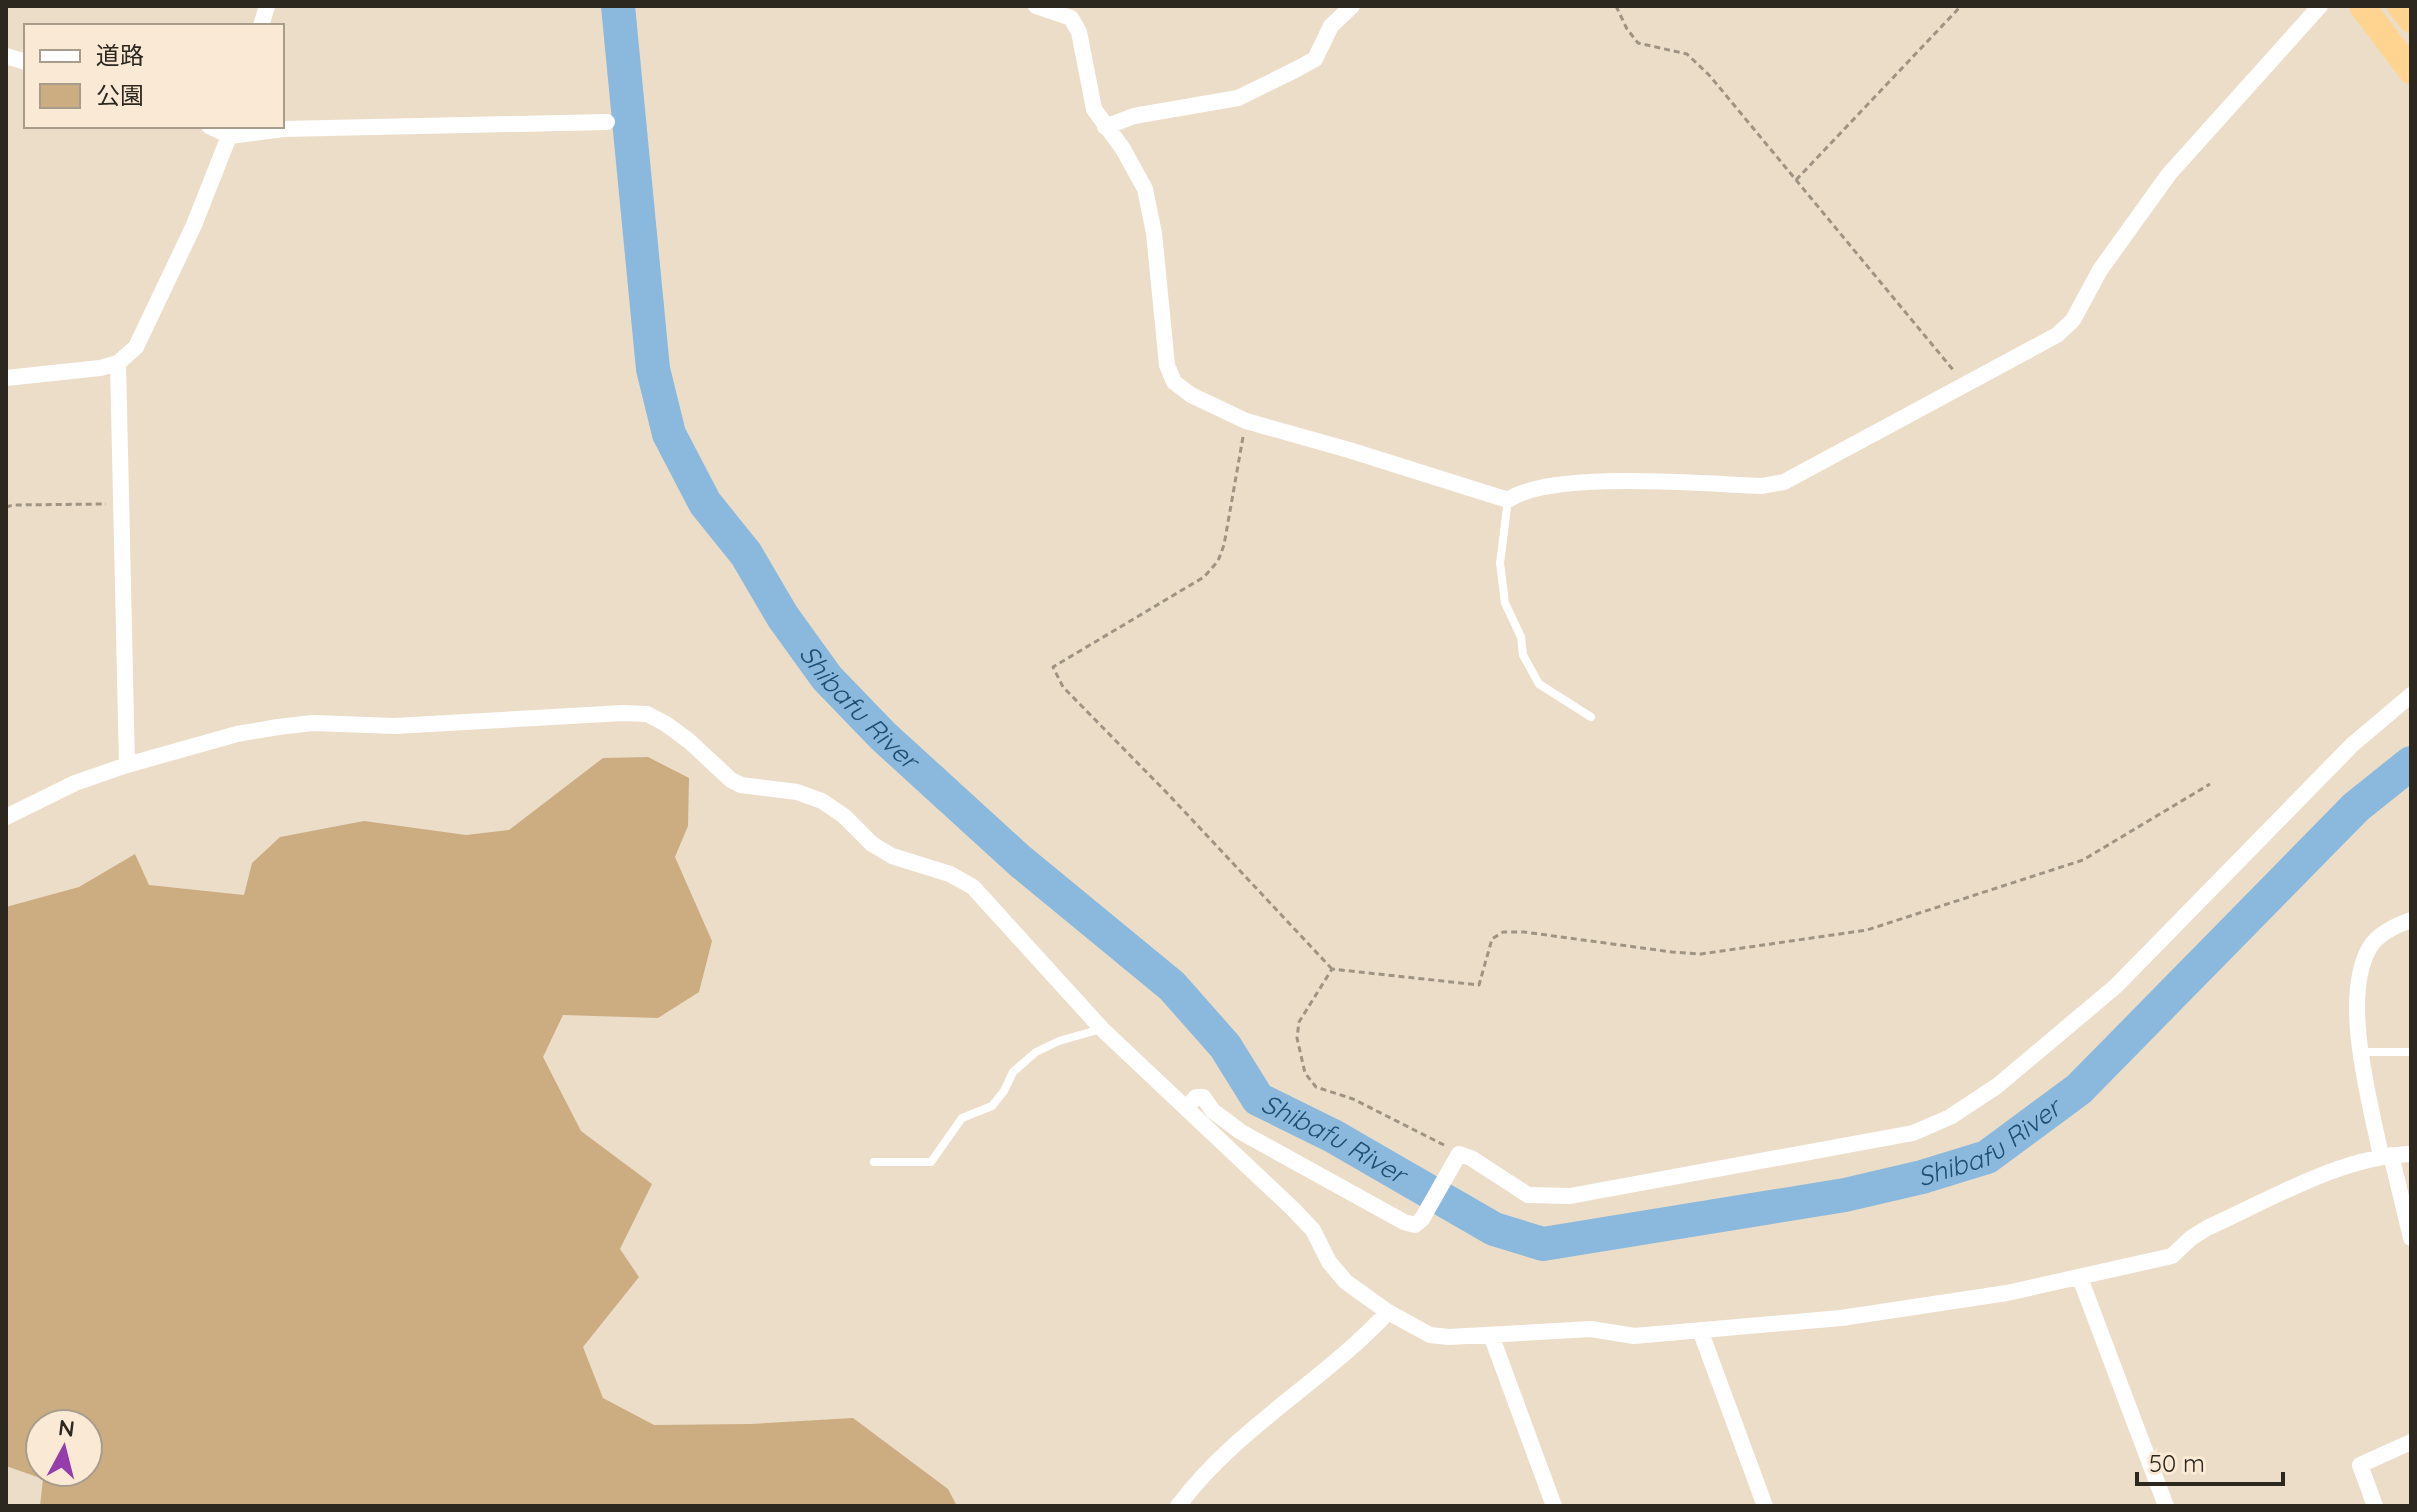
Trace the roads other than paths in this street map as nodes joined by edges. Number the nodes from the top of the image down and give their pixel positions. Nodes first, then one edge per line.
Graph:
1 (1036, 6) edge
2 (1352, 6) edge
3 (2320, 6) edge
4 (2362, 6) edge
5 (2400, 6) edge
6 (2411, 20) edge
7 (2411, 71) edge
8 (607, 122) dead end
9 (1105, 127) junction
10 (232, 131) edge
11 (118, 363) junction
12 (6, 378) edge
13 (1508, 500) junction
14 (2411, 695) edge
15 (1591, 717) dead end
16 (127, 765) junction
17 (6, 817) edge
18 (2411, 920) edge
19 (1102, 1029) junction
20 (2362, 1052) junction
21 (2411, 1052) edge
22 (1187, 1107) junction
23 (2411, 1154) edge
24 (2386, 1155) junction
25 (874, 1162) dead end
26 (2411, 1238) edge
27 (2080, 1278) junction
28 (1388, 1312) junction
29 (1700, 1330) junction
30 (1491, 1335) junction
31 (2411, 1442) edge
32 (1178, 1506) edge
33 (1554, 1506) edge
34 (1765, 1506) edge
35 (2166, 1506) edge
36 (2375, 1506) edge

1 - 9 street
2 - 9 street
3 - 13 street
4 - 7 highway
5 - 6 highway
8 - 10 street
9 - 13 street
10 - 11 street
11 - 12 street
11 - 16 street
13 - 15 lane
14 - 22 street
16 - 17 street
16 - 19 street
18 - 20 street
19 - 22 street
19 - 25 lane
20 - 21 lane
20 - 24 street
22 - 28 street
23 - 24 street
24 - 26 street
24 - 27 street
27 - 29 street
27 - 35 street
28 - 30 street
28 - 32 street
29 - 30 street
29 - 34 street
30 - 33 street
31 - 36 street

